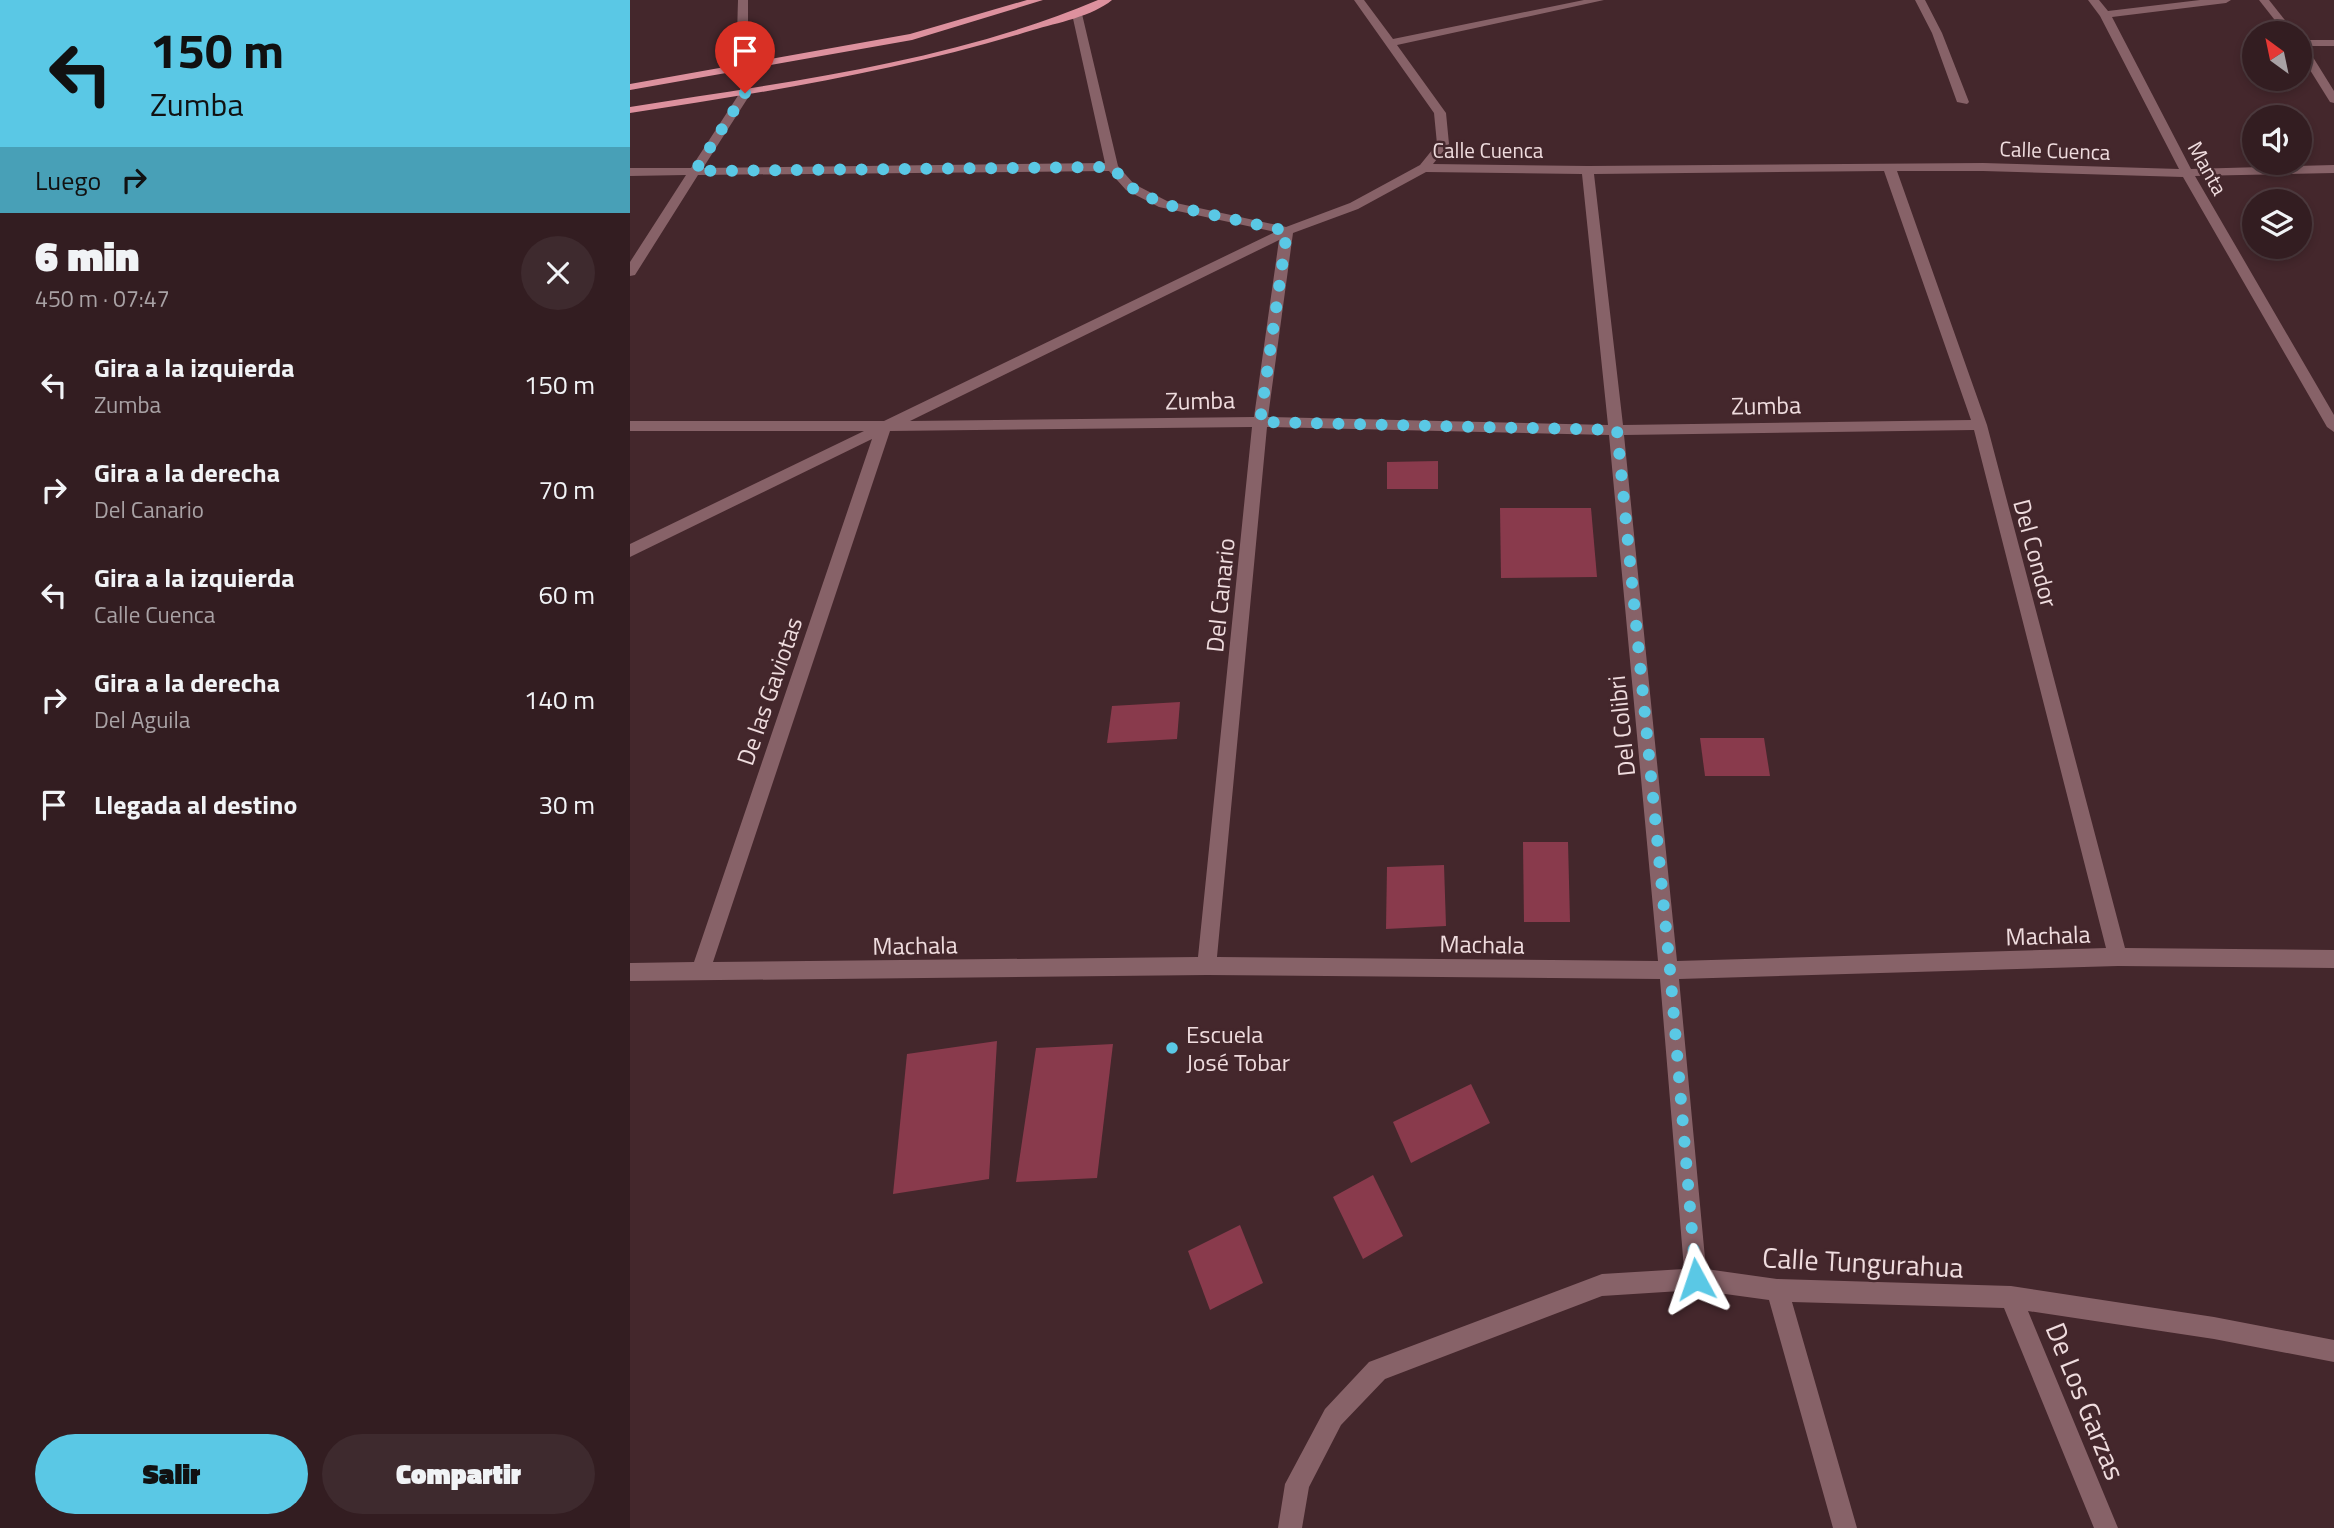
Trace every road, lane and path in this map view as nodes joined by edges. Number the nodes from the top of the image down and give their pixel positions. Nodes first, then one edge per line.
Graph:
1 (743, 0) edge
2 (1038, 0) edge
3 (1107, 0) edge
4 (1359, 0) edge
5 (1599, 0) edge
6 (1920, 0) edge
7 (2092, 0) edge
8 (2226, 0) edge
9 (2264, 0) edge
10 (1077, 14) junction
11 (2105, 15) junction
12 (2281, 21) edge
13 (1390, 43) junction
14 (2334, 43) edge
15 (2312, 44) edge
16 (2312, 64) edge
17 (742, 69) junction
18 (630, 87) edge
19 (745, 93) junction
20 (2334, 100) edge
21 (1963, 102) dead end
22 (630, 110) edge
23 (1112, 167) junction
24 (1889, 167) junction
25 (1424, 168) junction
26 (2334, 169) edge
27 (1588, 170) junction
28 (695, 171) junction
29 (630, 172) edge
30 (2187, 173) junction
31 (1287, 231) junction
32 (630, 272) edge
33 (1260, 422) junction
34 (1980, 425) junction
35 (2334, 425) edge
36 (630, 426) edge
37 (884, 426) junction
38 (1617, 430) junction
39 (630, 551) edge
40 (2118, 957) junction
41 (2334, 959) edge
42 (1207, 965) junction
43 (1670, 970) junction
44 (630, 972) edge
45 (700, 972) junction
46 (1696, 1279) junction
47 (1777, 1290) junction
48 (2011, 1297) junction
49 (2334, 1351) edge
50 (1290, 1528) edge
51 (1845, 1528) edge
52 (2106, 1528) edge

1 - 17 street
2 - 17 main road
3 - 10 main road
4 - 13 street
5 - 13 street
6 - 21 street
7 - 11 street, Manta
8 - 11 street
9 - 12 street
10 - 19 main road
10 - 23 street
11 - 30 street, Manta
13 - 25 street
14 - 15 street
16 - 20 street
17 - 18 main road
19 - 22 main road
19 - 28 street
23 - 28 street
23 - 31 street
24 - 27 street, Calle Cuenca
24 - 30 street, Calle Cuenca
24 - 34 street, Del Condor
25 - 27 street, Calle Cuenca
25 - 31 street, Calle Cuenca
26 - 30 street, Calle Cuenca
27 - 38 street, Del Colibri
28 - 29 street
28 - 32 street
30 - 35 street, Manta
31 - 33 street, Del Canario
31 - 37 street
33 - 37 street, Zumba
33 - 38 street, Zumba
33 - 42 street, Del Canario
34 - 38 street, Zumba
34 - 40 street, Del Condor
36 - 37 street, Zumba
37 - 39 street
37 - 45 street, De las Gaviotas
38 - 43 street, Del Colibri
40 - 41 street, Machala
40 - 43 street, Machala
42 - 43 street, Machala
42 - 45 street, Machala
43 - 46 street, Del Colibri
44 - 45 street, Machala
46 - 47 street, Calle Tungurahua
46 - 50 street, Calle Tungurahua
47 - 48 street, Calle Tungurahua
47 - 51 street
48 - 49 street, Calle Tungurahua
48 - 52 street, De Los Garzas

